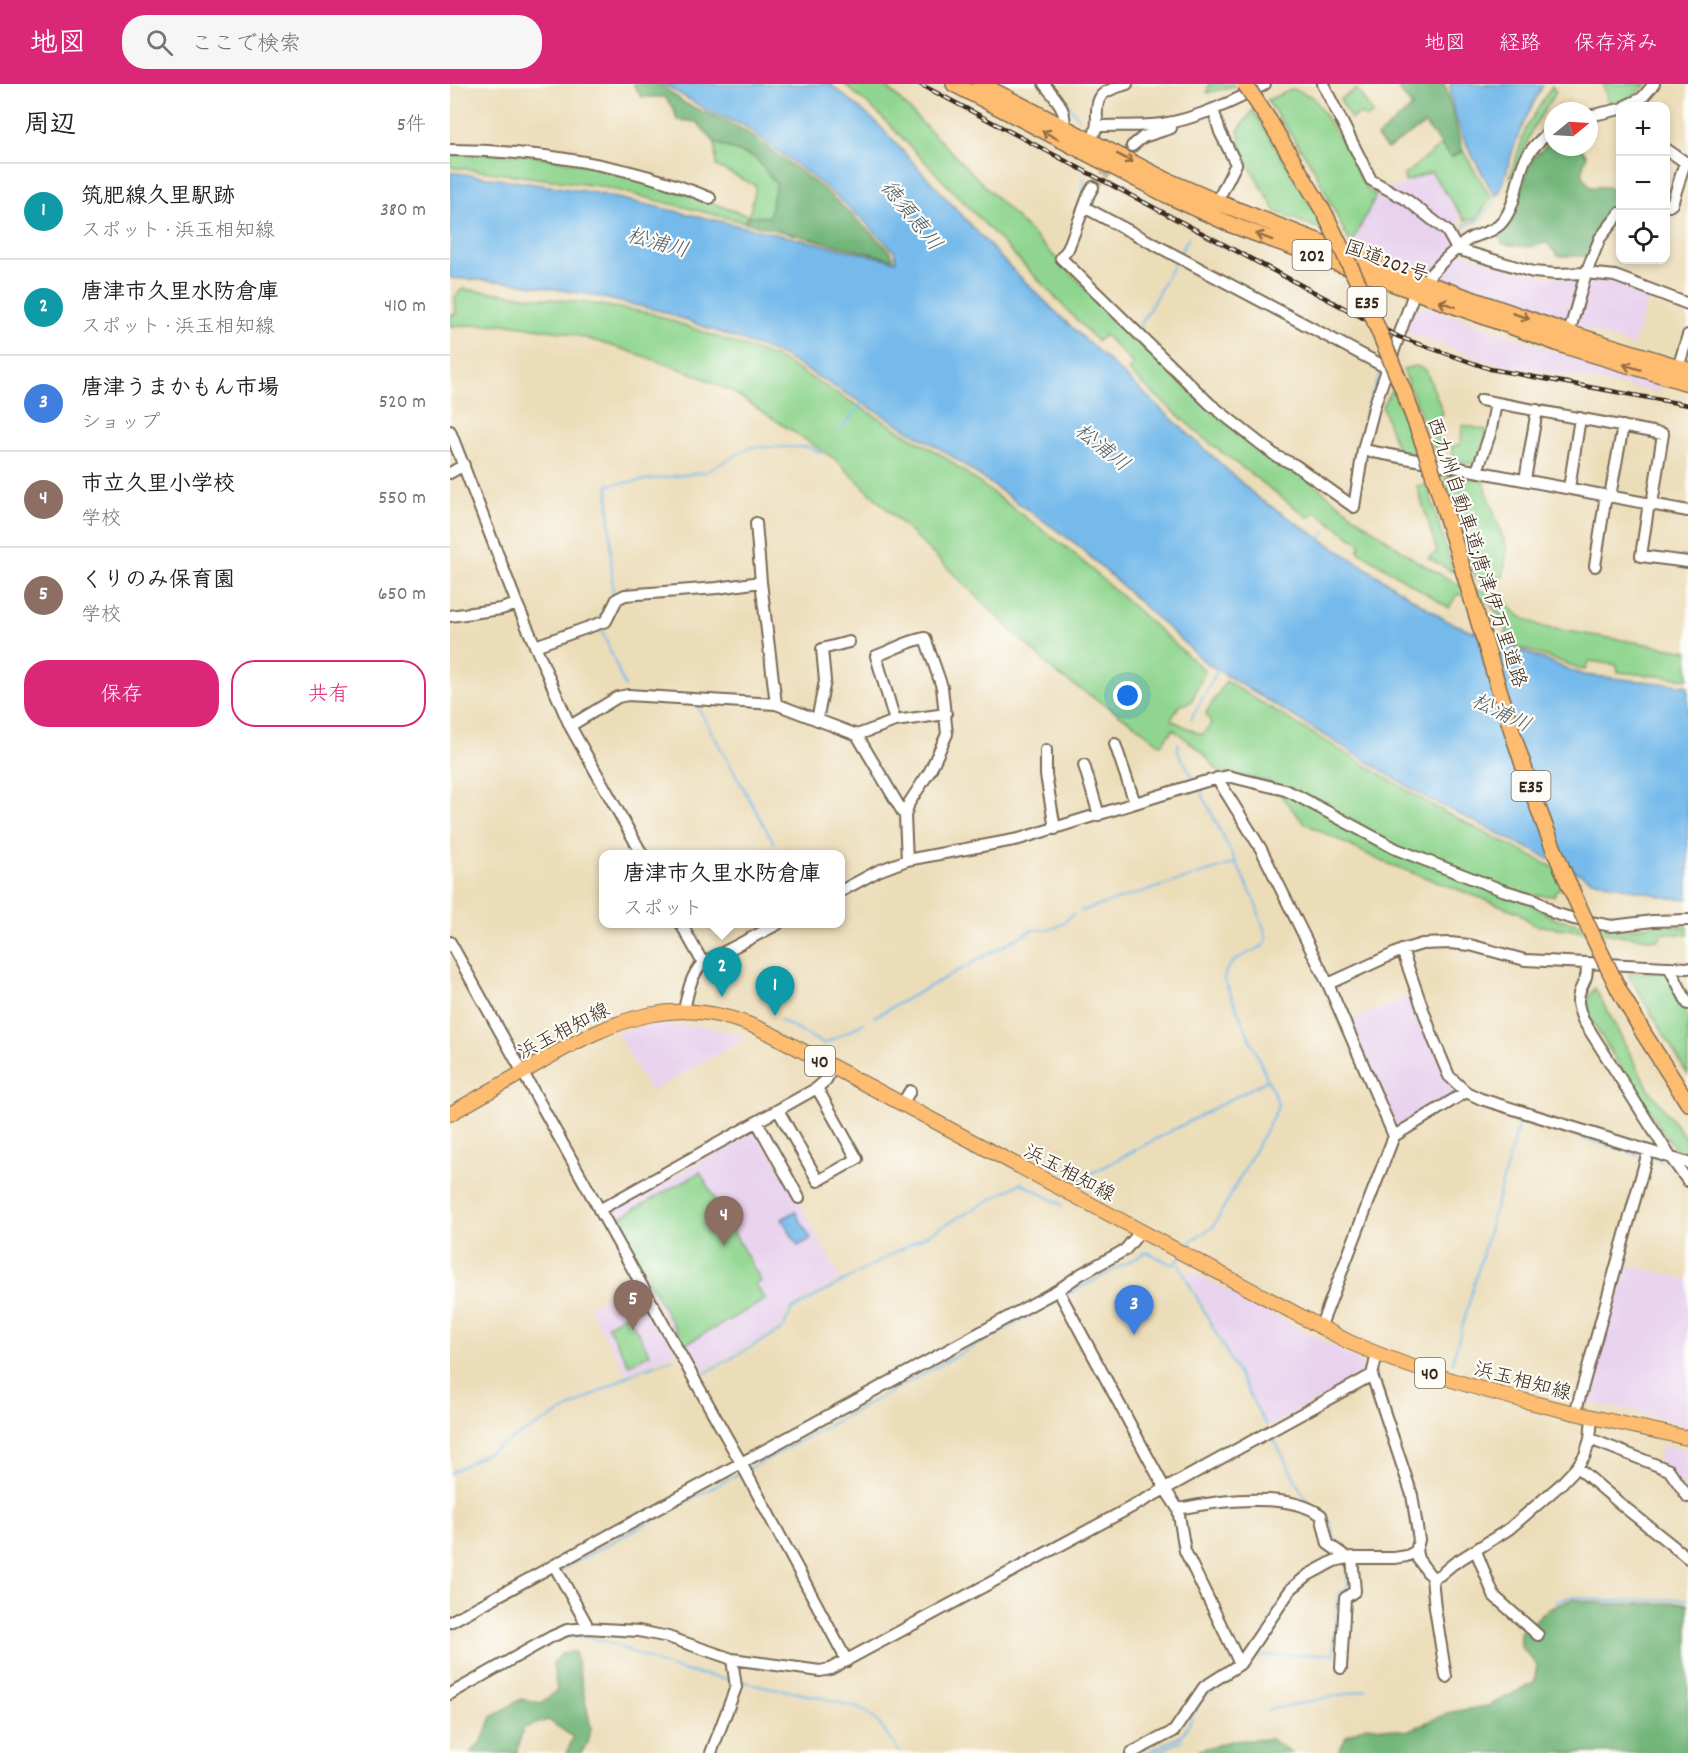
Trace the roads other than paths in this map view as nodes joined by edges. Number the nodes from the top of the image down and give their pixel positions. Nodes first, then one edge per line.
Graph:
1 (954, 84) edge
2 (980, 84) edge
3 (1044, 84) edge
4 (1127, 84) edge
5 (1245, 84) edge
6 (1265, 84) edge
7 (1323, 84) edge
8 (1654, 84) edge
9 (1634, 102) edge
10 (1213, 109) junction
11 (1616, 110) edge
12 (1598, 114) edge
13 (1173, 123) junction
14 (1098, 126) junction
15 (1064, 127) junction
16 (1544, 138) edge
17 (1084, 145) junction
18 (1132, 146) tunnel mouth
19 (450, 150) edge
20 (1670, 152) edge
21 (1093, 188) tunnel mouth
22 (710, 198) dead end
23 (1217, 202) junction
24 (1670, 205) edge
25 (1084, 207) junction
26 (1616, 218) edge
27 (1458, 249) junction
28 (1586, 273) junction
29 (1418, 287) junction
30 (1688, 304) edge
31 (1569, 333) junction
32 (1688, 335) edge
33 (1389, 369) junction
34 (1683, 369) edge
35 (1688, 383) edge
36 (1481, 400) dead end
37 (1496, 403) junction
38 (1537, 410) junction
39 (1580, 418) junction
40 (1623, 426) junction
41 (450, 431) edge
42 (1363, 450) junction
43 (464, 465) junction
44 (1477, 471) junction
45 (450, 473) edge
46 (1525, 480) junction
47 (1569, 488) junction
48 (1610, 496) junction
49 (1652, 504) junction
50 (1688, 511) edge
51 (756, 523) dead end
52 (1688, 562) edge
53 (1595, 566) dead end
54 (761, 582) junction
55 (517, 604) junction
56 (450, 616) edge
57 (849, 642) dead end
58 (535, 646) junction
59 (776, 704) junction
60 (946, 714) junction
61 (818, 720) junction
62 (895, 721) junction
63 (570, 726) junction
64 (857, 735) junction
65 (1115, 744) dead end
66 (1046, 750) dead end
67 (1084, 765) dead end
68 (1217, 778) junction
69 (1135, 803) junction
70 (1099, 815) junction
71 (905, 816) junction
72 (1055, 829) junction
73 (639, 850) edge
74 (907, 860) junction
75 (845, 888) edge
76 (1688, 920) edge
77 (683, 928) edge
78 (770, 928) edge
79 (450, 942) edge
80 (1402, 950) junction
81 (703, 963) junction
82 (1586, 963) junction
83 (1670, 967) junction
84 (1688, 968) edge
85 (1328, 984) junction
86 (1688, 1004) edge
87 (684, 1011) junction
88 (832, 1068) junction
89 (522, 1072) junction
90 (817, 1088) junction
91 (910, 1091) dead end
92 (1466, 1092) junction
93 (1688, 1103) edge
94 (902, 1104) junction
95 (778, 1110) junction
96 (450, 1114) edge
97 (757, 1122) junction
98 (1394, 1136) junction
99 (1648, 1152) junction
100 (1671, 1158) junction
101 (1688, 1163) edge
102 (1688, 1181) edge
103 (799, 1198) dead end
104 (600, 1210) junction
105 (1140, 1232) junction
106 (1061, 1294) junction
107 (1320, 1328) junction
108 (1377, 1354) junction
109 (1372, 1376) junction
110 (1575, 1414) junction
111 (1592, 1418) junction
112 (1688, 1438) edge
113 (1590, 1439) junction
114 (1577, 1467) junction
115 (743, 1468) junction
116 (1165, 1490) junction
117 (1688, 1497) edge
118 (1178, 1509) junction
119 (1416, 1551) junction
120 (1476, 1551) junction
121 (1350, 1558) junction
122 (1688, 1558) edge
123 (556, 1570) junction
124 (1432, 1578) junction
125 (450, 1622) edge
126 (586, 1628) junction
127 (1539, 1635) dead end
128 (732, 1659) junction
129 (847, 1661) junction
130 (1240, 1664) junction
131 (1341, 1668) dead end
132 (1446, 1677) dead end
133 (450, 1694) edge
134 (711, 1753) edge
135 (1131, 1753) edge

17 -> 1 highway, 国道202号 / 202
2 - 15 highway, 国道202号 / 202
3 - 15 street
4 - 14 street
5 - 93 highway, 西九州自動車道;唐津伊万里道路 / E35, bridge
6 - 10 street
7 - 27 street
8 - 9 street
10 - 13 street
10 - 23 street
11 - 12 street
13 - 14 street
13 - 18 street
14 - 17 street
15 - 17 highway, 国道202号 / 202
16 - 27 street
17 -> 23 highway, 国道202号 / 202
29 -> 17 highway, 国道202号 / 202
19 - 22 street
20 - 24 street
21 - 25 street
23 - 29 highway, 国道202号 / 202
25 - 33 street
25 - 42 street
26 - 28 street
27 - 28 street
27 - 29 street
28 - 30 street
28 - 31 street
29 -> 31 highway, 国道202号 / 202
29 - 33 street
35 -> 29 highway, 国道202号 / 202
31 - 34 highway, 国道202号 / 202
32 - 34 street
33 - 42 street
36 - 37 street
37 - 38 street
37 - 44 street
38 - 39 street
38 - 46 street
39 - 40 street
39 - 47 street
40 - 48 street
40 - 49 street
41 - 43 street
42 - 44 street
43 - 45 street
43 - 55 street
44 - 46 street
46 - 47 street
47 - 48 street
48 - 49 street
48 - 53 street
49 - 50 street
49 - 52 street
51 - 54 street
54 - 58 street
54 - 59 street
55 - 56 street
55 - 58 street
57 - 61 street
58 - 63 street
59 - 61 street
59 - 63 street
60 - 62 street
60 - 62 street
60 - 71 street
61 - 64 street
62 - 64 street
63 - 73 street
64 - 71 street
65 - 69 street
66 - 72 street
67 - 70 street
68 - 69 street
68 - 76 street
68 - 85 street
69 - 70 street
70 - 72 street
71 - 74 street
72 - 74 street
74 - 75 street
77 - 81 street
78 - 81 street
79 - 89 street
80 - 82 street
80 - 85 street
80 - 92 street
81 - 87 street
82 - 83 street
82 - 100 street
83 - 84 street
83 - 86 street
85 - 98 street
87 - 88 main road, 浜玉相知線 / 40
87 - 89 main road, 浜玉相知線 / 40
88 - 90 street
88 - 94 main road, 浜玉相知線 / 40
89 - 96 main road, 浜玉相知線 / 40
89 - 104 street
90 - 95 street
90 - 95 street
91 - 94 street
92 - 98 street
92 - 99 street
94 - 105 main road, 浜玉相知線 / 40
95 - 97 street
97 - 103 street
97 - 104 street
98 - 107 street
99 - 100 street
99 - 110 street
100 - 101 street
100 - 102 street
104 - 115 street
105 - 106 street
105 - 107 main road, 浜玉相知線 / 40
106 - 115 street
106 - 116 street
107 - 108 main road, 浜玉相知線 / 40
108 - 109 street
108 - 110 main road, 浜玉相知線 / 40
109 - 116 street
109 - 119 street
110 - 111 main road, 浜玉相知線 / 40
111 - 112 main road, 浜玉相知線 / 40
111 - 113 street
113 - 114 street
113 - 117 street
114 - 120 street
114 - 122 street
115 - 123 street
115 - 129 street
116 - 118 street
116 - 129 street
118 - 121 street
118 - 130 street
119 - 121 street
119 - 124 street
120 - 124 street
120 - 127 street
121 - 130 street
121 - 131 street
123 - 125 street
123 - 126 street
124 - 132 street
126 - 128 street
126 - 133 street
128 - 129 street
128 - 134 street
130 - 135 street

